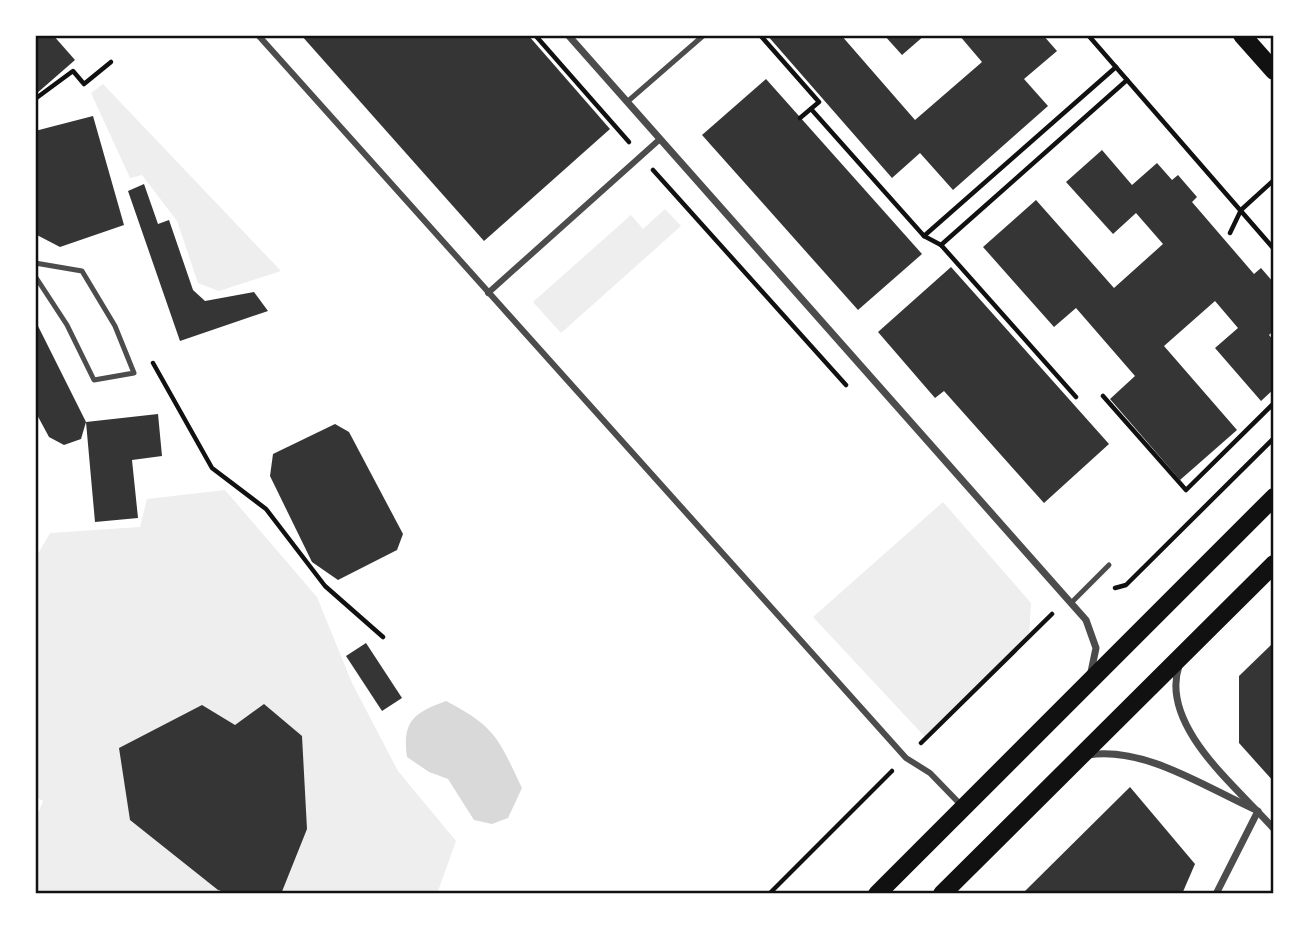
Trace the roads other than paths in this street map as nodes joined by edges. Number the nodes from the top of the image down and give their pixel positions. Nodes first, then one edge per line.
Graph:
1 (258, 35) edge
2 (568, 35) edge
3 (704, 35) edge
4 (1242, 35) edge
5 (1274, 71) edge
6 (627, 102) junction
7 (660, 139) junction
8 (35, 263) edge
9 (35, 276) edge
10 (488, 293) junction
11 (1274, 497) edge
12 (1274, 564) edge
13 (1109, 565) dead end
14 (1071, 603) junction
15 (1191, 647) junction
16 (1089, 682) junction
17 (1078, 759) junction
18 (964, 808) junction
19 (1258, 811) junction
20 (1274, 829) edge
21 (877, 894) edge
22 (942, 894) edge
23 (1216, 894) edge

1 - 10 street
2 - 6 street
3 - 6 lane
4 - 5 main road
6 - 7 street
7 - 10 street
7 - 14 street
8 - 9 lane
10 - 18 street
11 - 16 main road
12 - 15 main road
13 - 14 lane
14 - 16 street
15 - 17 main road
15 - 19 street
16 - 18 main road
17 - 19 street
17 - 22 main road
18 - 21 main road
19 - 20 street
19 - 23 street

